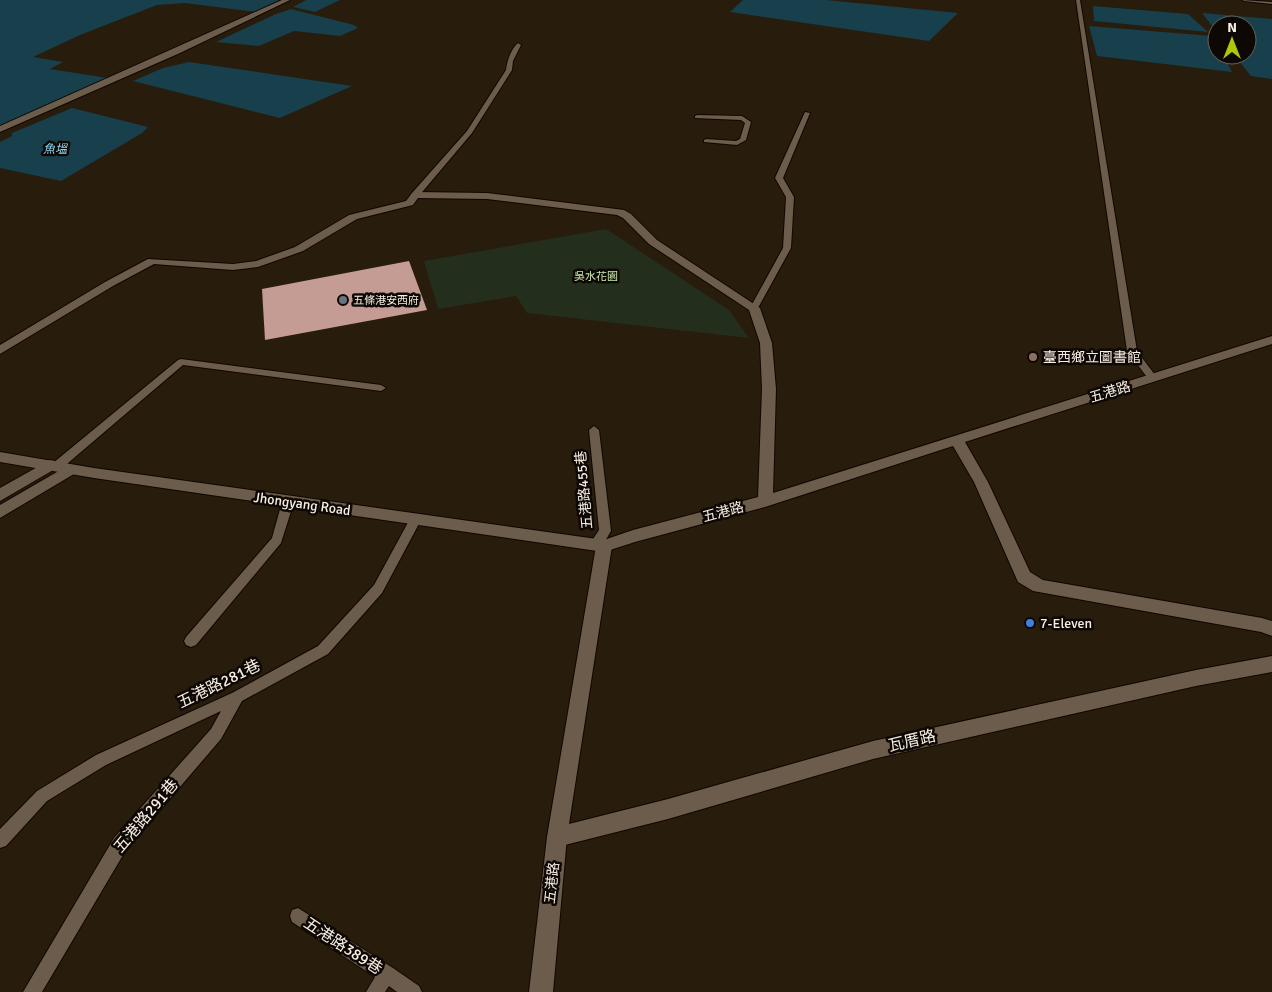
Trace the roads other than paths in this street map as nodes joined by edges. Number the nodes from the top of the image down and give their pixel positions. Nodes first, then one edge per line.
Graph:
1 (287, 0) edge
2 (1078, 0) edge
3 (1244, 0) edge
4 (1272, 3) edge
5 (271, 8) junction
6 (283, 9) dead end
7 (518, 45) dead end
8 (807, 113) dead end
9 (697, 117) dead end
10 (0, 129) edge
11 (706, 141) dead end
12 (415, 195) junction
13 (754, 308) junction
14 (1272, 340) edge
15 (0, 350) edge
16 (1153, 379) junction
17 (381, 388) dead end
18 (594, 430) dead end
19 (957, 440) junction
20 (0, 457) edge
21 (59, 467) junction
22 (0, 495) edge
23 (765, 501) junction
24 (288, 502) junction
25 (0, 512) edge
26 (415, 520) junction
27 (600, 545) junction
28 (1272, 628) edge
29 (191, 641) dead end
30 (1271, 665) edge
31 (238, 697) junction
32 (557, 837) junction
33 (0, 840) edge
34 (298, 916) dead end
35 (387, 974) junction
36 (32, 992) edge
37 (375, 992) edge
38 (413, 992) edge
39 (541, 992) edge

1 - 5 street
2 - 16 lane
3 - 4 lane
5 - 6 lane
5 - 10 street
7 - 12 lane
8 - 13 lane
9 - 11 lane
12 - 13 street
12 - 15 street
13 - 23 street
14 - 16 street, 五港路
16 - 19 street, 五港路
17 - 21 lane
18 - 27 lane, 五港路455巷
19 - 23 street, 五港路
19 - 28 street
20 - 21 street, Jhongyang Road
21 - 22 street
21 - 24 street, Jhongyang Road
21 - 25 street
23 - 27 street, 五港路
24 - 26 street, Jhongyang Road
24 - 29 lane
26 - 27 street, Jhongyang Road
26 - 31 lane, 五港路281巷
27 - 32 street, 五港路
30 - 32 street, 瓦厝路
31 - 33 lane, 五港路281巷
31 - 36 lane, 五港路291巷
32 - 39 street, 五港路
34 - 35 lane, 五港路389巷
35 - 37 lane
35 - 38 lane, 五港路389巷

